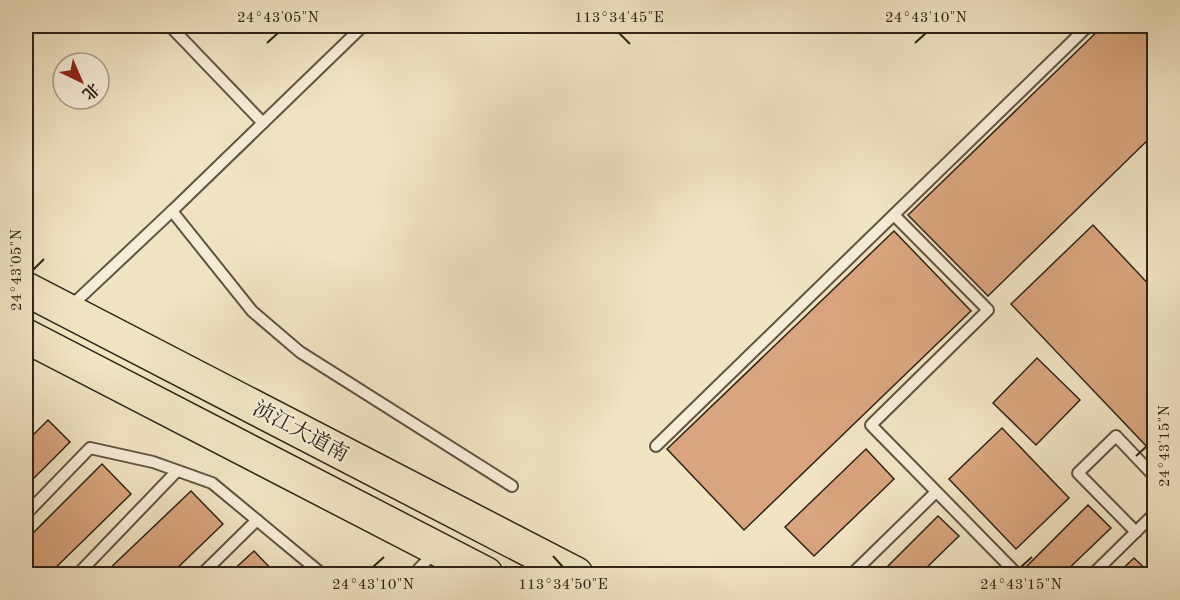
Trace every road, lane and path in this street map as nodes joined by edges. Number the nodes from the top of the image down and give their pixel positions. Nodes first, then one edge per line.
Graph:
1 (170, 26) edge
2 (363, 26) edge
3 (1088, 26) edge
4 (263, 123) junction
5 (172, 211) junction
6 (894, 215) junction
7 (26, 289) edge
8 (67, 310) junction
9 (31, 342) edge
10 (656, 446) dead end
11 (177, 471) junction
12 (1155, 476) edge
13 (512, 486) dead end
14 (936, 492) junction
15 (26, 514) edge
16 (1155, 514) edge
17 (257, 520) junction
18 (1136, 532) junction
19 (437, 549) junction
20 (78, 574) edge
21 (202, 574) edge
22 (322, 574) edge
23 (414, 574) edge
24 (486, 574) edge
25 (576, 574) edge
26 (852, 574) edge
27 (1017, 574) edge
28 (1093, 574) edge

1 - 4 lane
2 - 4 lane
3 - 6 lane
4 - 5 lane
5 - 8 lane
5 - 13 lane
6 - 10 lane
6 - 14 lane
7 - 8 main road, 浈江大道南
8 - 25 main road, 浈江大道南
9 - 19 main road, 浈江大道南
11 - 15 lane
11 - 17 lane
11 - 20 lane
12 - 18 lane
14 - 26 lane
14 - 27 lane
16 - 18 lane
17 - 21 lane
17 - 22 lane
18 - 28 lane
19 - 23 lane
19 - 24 main road, 浈江大道南

